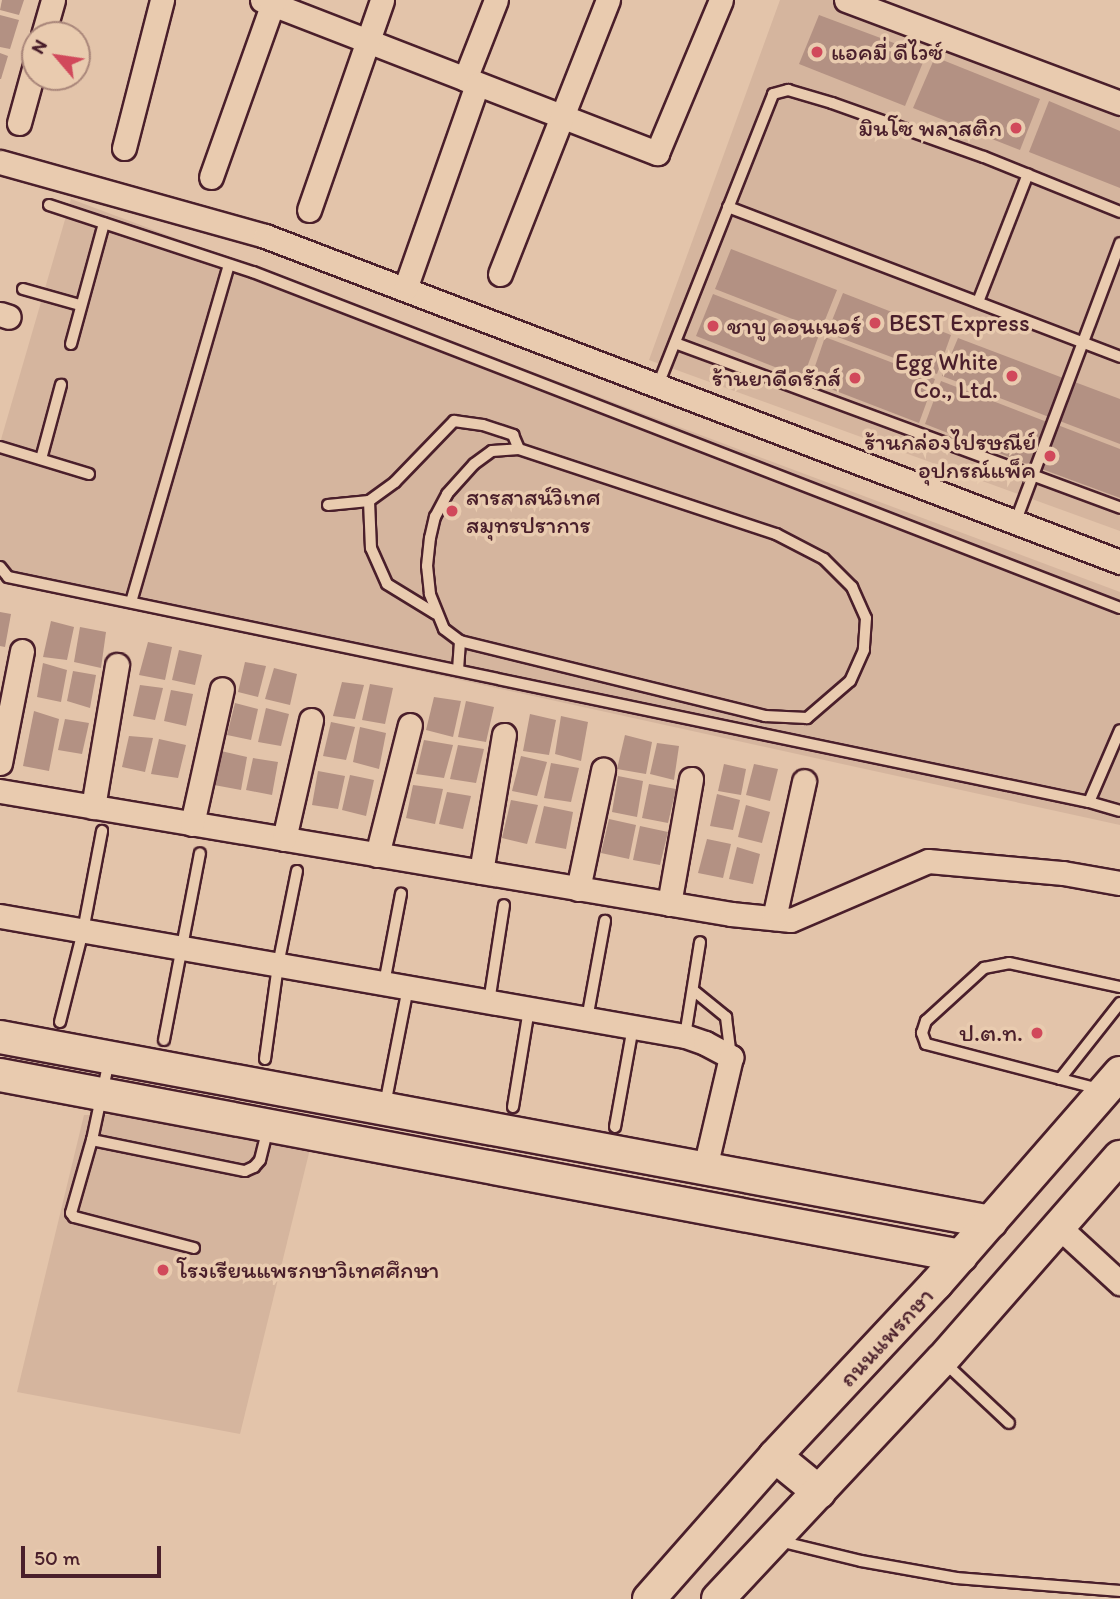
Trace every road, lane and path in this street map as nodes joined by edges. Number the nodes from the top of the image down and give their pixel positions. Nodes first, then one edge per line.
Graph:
1 (53, 0) edge
2 (162, 0) edge
3 (382, 0) edge
4 (496, 0) edge
5 (608, 0) edge
6 (721, 0) edge
7 (846, 0) edge
8 (269, 1) edge
9 (47, 21) edge
10 (366, 41) junction
11 (471, 81) junction
12 (28, 91) edge
13 (1120, 103) edge
14 (562, 116) junction
15 (19, 123) dead end
16 (124, 148) dead end
17 (0, 162) edge
18 (1028, 174) junction
19 (211, 177) dead end
20 (49, 205) dead end
21 (729, 207) junction
22 (309, 211) dead end
23 (1120, 212) edge
24 (104, 223) junction
25 (1120, 243) edge
26 (229, 265) junction
27 (500, 274) dead end
28 (23, 289) dead end
29 (405, 289) junction
30 (978, 302) junction
31 (80, 305) junction
32 (1081, 343) junction
33 (675, 344) junction
34 (71, 345) dead end
35 (1120, 357) edge
36 (658, 385) junction
37 (61, 386) dead end
38 (0, 447) edge
39 (519, 449) junction
40 (41, 459) junction
41 (89, 474) dead end
42 (1032, 475) junction
43 (369, 501) junction
44 (328, 505) dead end
45 (1120, 508) edge
46 (1015, 523) junction
47 (1120, 562) edge
48 (0, 567) edge
49 (131, 602) junction
50 (1120, 608) edge
51 (436, 614) junction
52 (460, 641) junction
53 (22, 651) dead end
54 (117, 665) dead end
55 (458, 670) junction
56 (222, 689) dead end
57 (311, 720) dead end
58 (410, 725) dead end
59 (1120, 730) edge
60 (504, 735) dead end
61 (0, 763) edge
62 (603, 770) dead end
63 (691, 779) dead end
64 (804, 780) dead end
65 (0, 791) edge
66 (1089, 802) junction
67 (93, 807) junction
68 (1120, 811) edge
69 (192, 824) junction
70 (102, 831) dead end
71 (284, 839) junction
72 (200, 853) dead end
73 (377, 855) junction
74 (297, 871) dead end
75 (481, 872) junction
76 (1120, 883) edge
77 (578, 889) junction
78 (401, 894) dead end
79 (669, 904) junction
80 (504, 905) dead end
81 (0, 916) edge
82 (774, 918) junction
83 (605, 922) dead end
84 (83, 931) junction
85 (700, 942) dead end
86 (184, 948) junction
87 (278, 965) junction
88 (384, 983) junction
89 (1120, 987) edge
90 (408, 988) junction
91 (693, 990) junction
92 (489, 1002) junction
93 (1120, 1003) edge
94 (528, 1009) junction
95 (587, 1019) junction
96 (60, 1022) dead end
97 (633, 1027) junction
98 (685, 1036) junction
99 (0, 1037) edge
100 (164, 1040) dead end
101 (110, 1057) junction
102 (731, 1057) junction
103 (265, 1059) dead end
104 (0, 1074) edge
105 (1059, 1079) junction
106 (1113, 1082) edge
107 (99, 1097) junction
108 (385, 1107) junction
109 (513, 1107) dead end
110 (615, 1127) dead end
111 (268, 1130) junction
112 (92, 1140) junction
113 (1120, 1157) edge
114 (705, 1168) junction
115 (991, 1222) junction
116 (1059, 1227) junction
117 (194, 1248) dead end
118 (961, 1256) junction
119 (1120, 1283) edge
120 (942, 1360) junction
121 (1009, 1423) dead end
122 (775, 1456) junction
123 (819, 1492) junction
124 (772, 1540) junction
125 (1120, 1591) edge
126 (649, 1599) edge
127 (718, 1599) edge

1 - 9 street
2 - 16 street
3 - 10 street
4 - 11 street
5 - 14 street
6 - 14 street
7 - 13 street
8 - 10 street
8 - 19 street
10 - 11 street
10 - 22 street
11 - 14 street
11 - 29 street
12 - 15 street
14 - 27 street
17 - 29 street
18 - 21 lane
18 - 23 lane
18 - 30 lane
20 - 24 lane
21 - 30 lane
21 - 33 lane
24 - 26 lane
24 - 31 lane
25 - 32 lane
26 - 49 lane
26 - 50 lane
28 - 31 lane
29 - 36 street
30 - 32 lane
31 - 34 lane
32 - 35 lane
32 - 42 lane
33 - 36 lane
33 - 42 lane
36 - 46 street
37 - 40 lane
38 - 40 lane
39 - 43 lane
39 - 51 lane
39 - 52 lane
40 - 41 lane
42 - 45 lane
42 - 46 lane
43 - 44 lane
43 - 51 lane
46 - 47 street
48 - 49 lane
49 - 55 lane
51 - 52 lane
52 - 55 lane
53 - 61 street
54 - 67 street
55 - 66 lane
56 - 69 street
57 - 71 street
58 - 73 street
59 - 66 lane
60 - 75 street
62 - 77 street
63 - 79 street
64 - 82 street
65 - 67 street
66 - 68 lane
67 - 69 street
69 - 71 street
70 - 84 lane
71 - 73 street
72 - 86 lane
73 - 75 street
74 - 87 lane
75 - 77 street
76 - 82 street
77 - 79 street
78 - 88 lane
79 - 82 street
80 - 92 lane
81 - 84 street
83 - 95 lane
84 - 86 street
84 - 96 lane
85 - 91 lane
86 - 87 street
86 - 100 lane
87 - 88 street
87 - 103 lane
88 - 90 street
89 - 105 lane
90 - 92 street
90 - 108 lane
91 - 98 lane
91 - 102 lane
92 - 94 street
93 - 105 lane
94 - 95 street
94 - 109 lane
95 - 97 street
97 - 98 street
97 - 110 lane
98 - 102 street
99 - 101 street
101 - 107 lane
101 - 108 street
102 - 114 street
104 - 107 street
105 - 106 lane
106 - 115 street, ถนนแพรกษา
107 - 111 street
107 - 112 lane
108 - 114 street
111 - 112 lane
111 - 118 street
112 - 117 lane
113 - 116 street
114 - 115 street
115 - 118 street, ถนนแพรกษา
116 - 119 street
116 - 120 street
118 - 122 street, ถนนแพรกษา
120 - 121 lane
120 - 123 street
122 - 123 street
122 - 126 street, ถนนแพรกษา
123 - 124 street
124 - 125 lane
124 - 127 street

